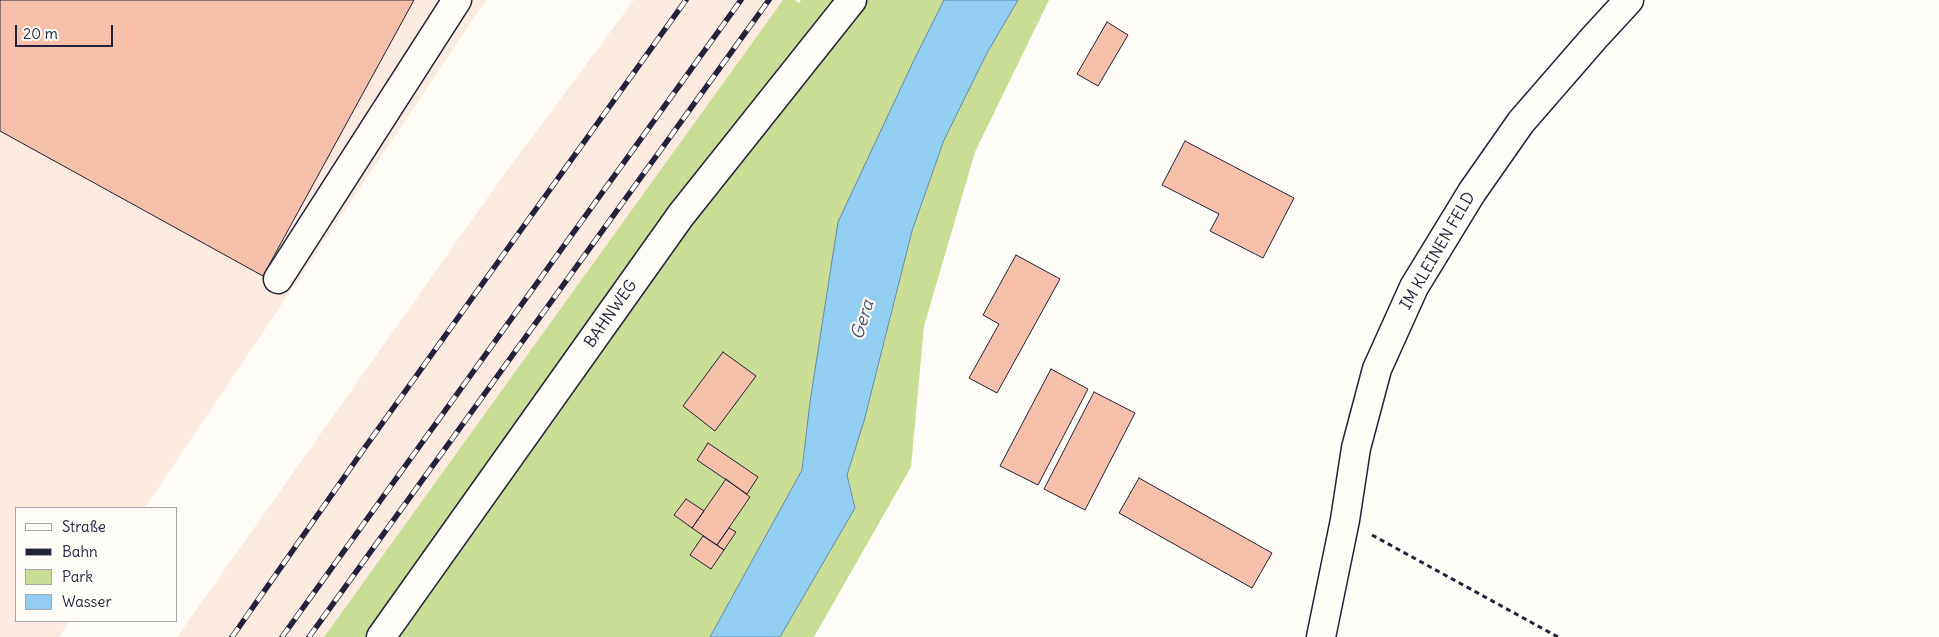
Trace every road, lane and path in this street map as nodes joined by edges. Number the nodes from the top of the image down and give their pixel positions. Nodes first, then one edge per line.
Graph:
1 (457, 0) edge
2 (852, 0) edge
3 (1629, 0) edge
4 (278, 279) dead end
5 (1345, 520) junction
6 (381, 637) edge
7 (1322, 637) edge
8 (1558, 637) edge

1 - 4 street
2 - 6 street, BAHNWEG
3 - 5 street, IM KLEINEN FELD
5 - 7 street, IM KLEINEN FELD
5 - 8 path

